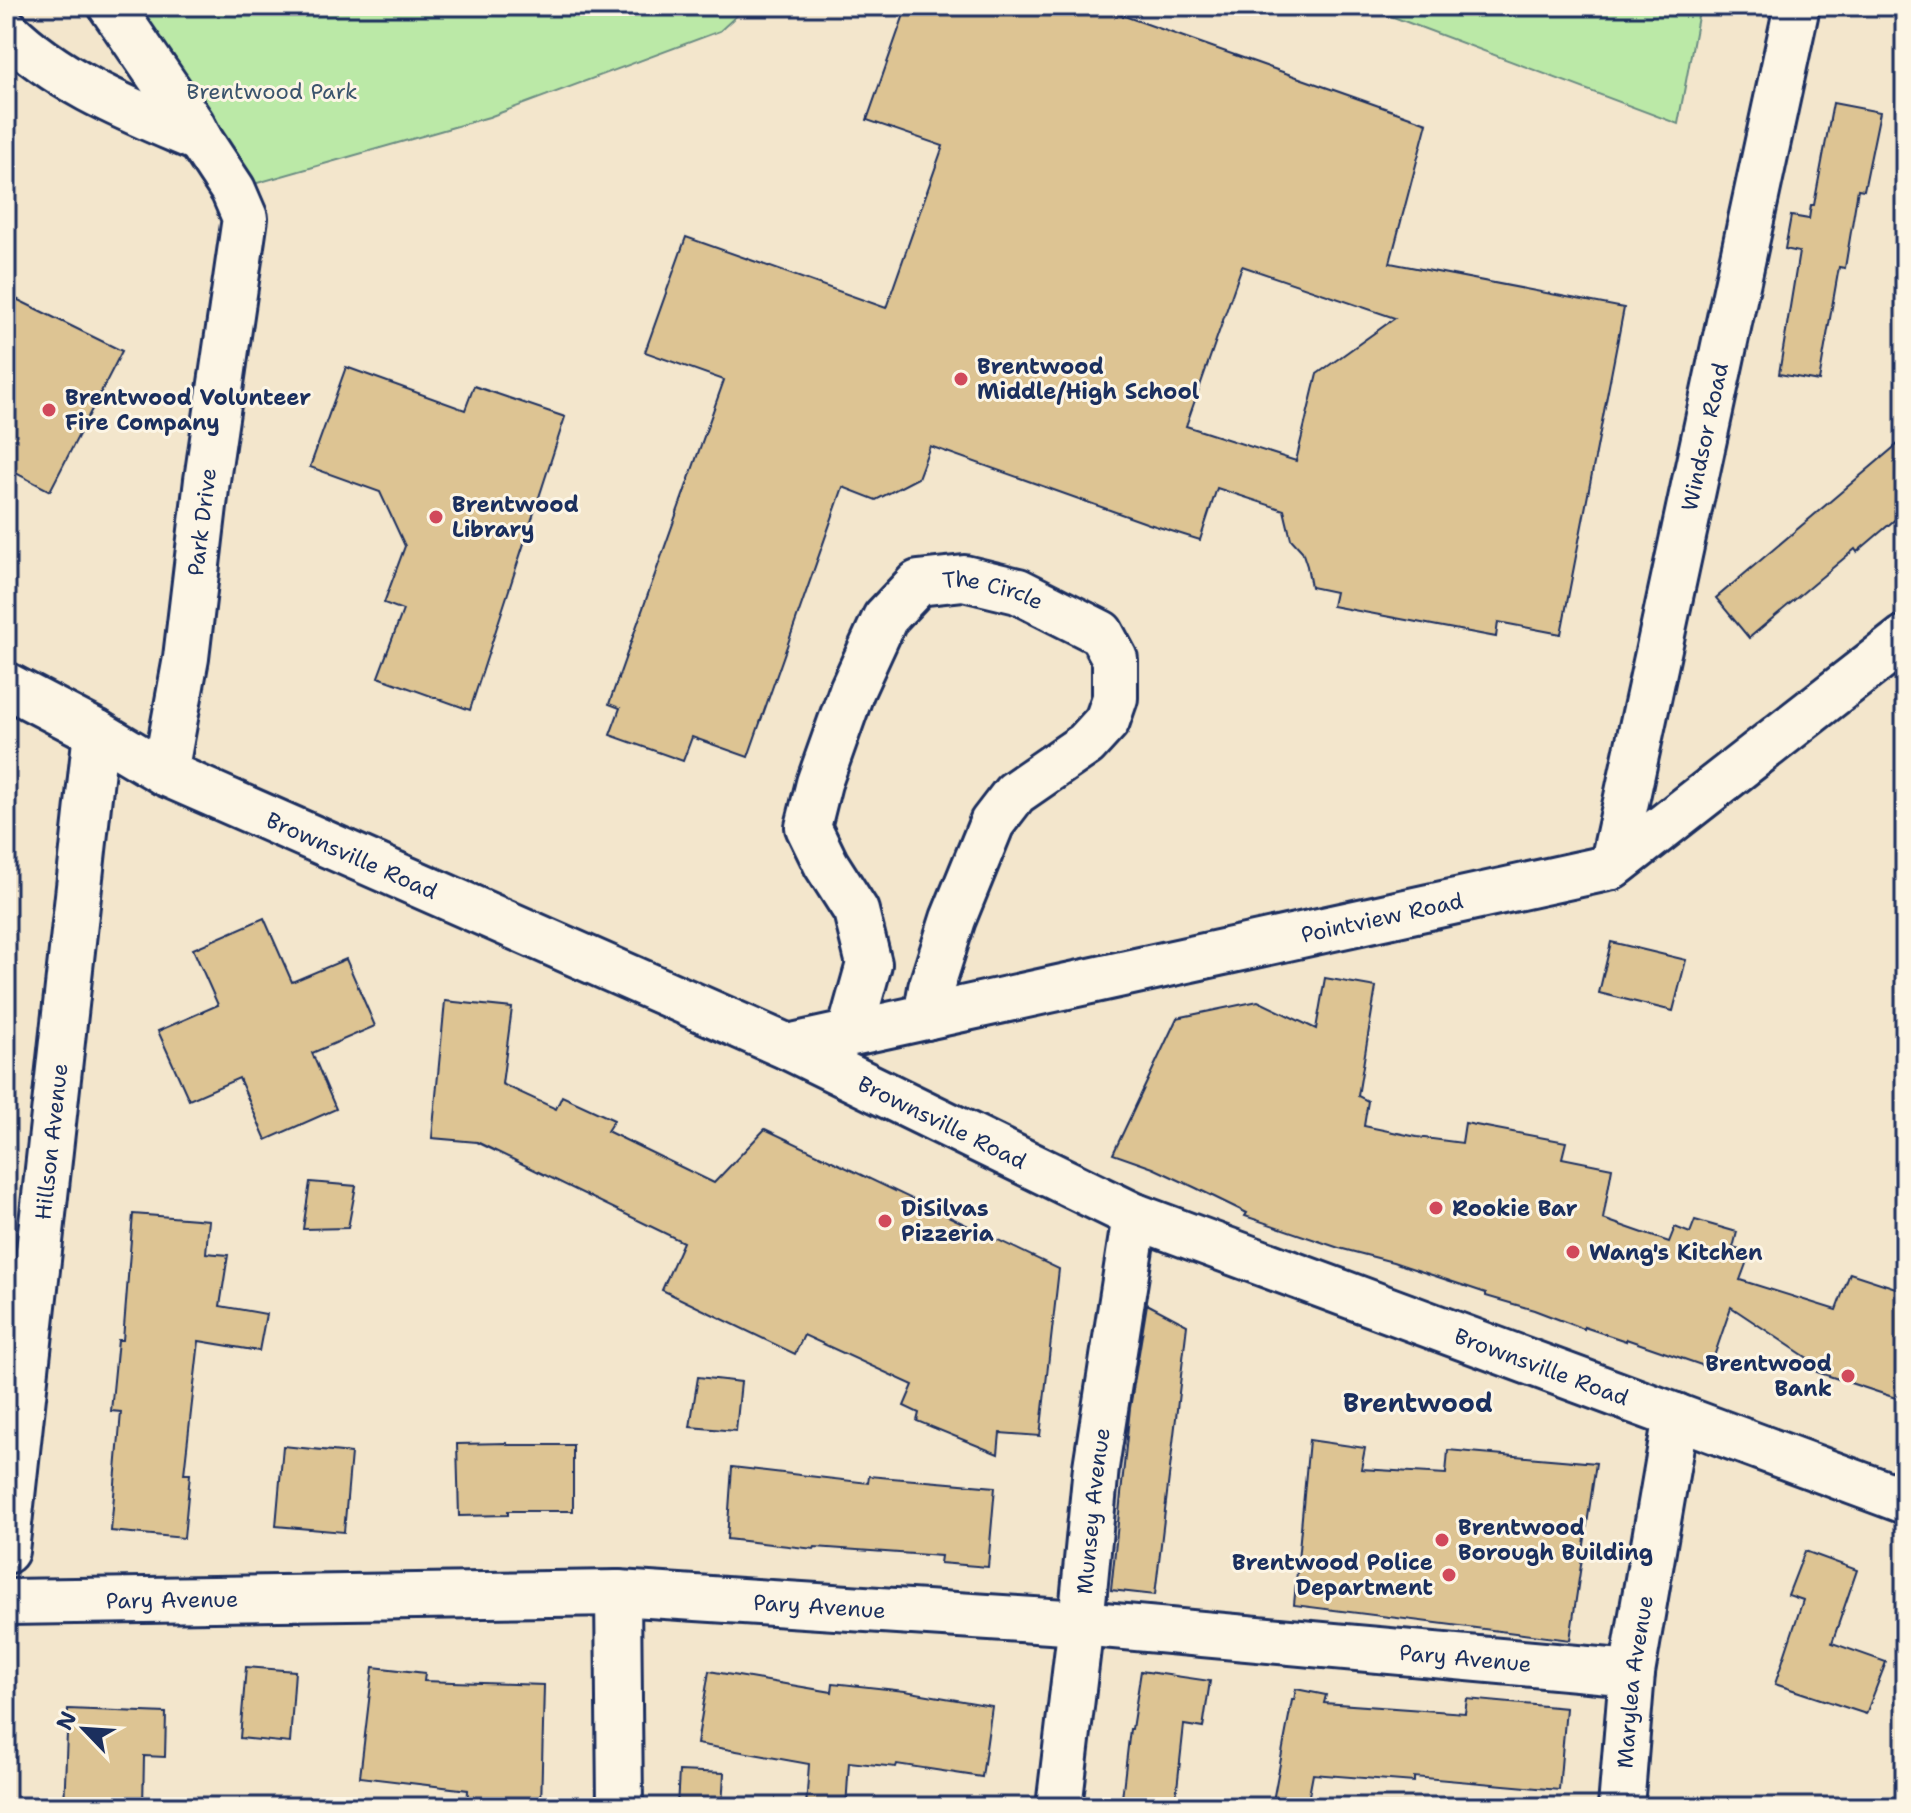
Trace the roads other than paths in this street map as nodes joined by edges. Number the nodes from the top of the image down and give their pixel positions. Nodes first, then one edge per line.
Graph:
1 (111, 6) edge
2 (1797, 6) edge
3 (6, 30) edge
4 (200, 140) junction
5 (1905, 638) edge
6 (6, 685) edge
7 (96, 732) junction
8 (165, 773) junction
9 (1612, 867) junction
10 (926, 1017) junction
11 (850, 1032) junction
12 (788, 1047) junction
13 (1135, 1216) junction
14 (1676, 1416) junction
15 (1905, 1501) edge
16 (6, 1551) edge
17 (618, 1593) junction
18 (6, 1602) edge
19 (1081, 1623) junction
20 (1632, 1673) junction
21 (620, 1807) edge
22 (1059, 1807) edge
23 (1621, 1807) edge

1 - 4 street, Park Drive
2 - 9 street, Windsor Road
3 - 4 street
4 - 8 street, Park Drive
5 - 9 street, Pointview Road
6 - 7 street, Brownsville Road
7 - 8 street, Brownsville Road
7 - 16 street, Hillson Avenue
8 - 12 street, Brownsville Road
9 - 10 street, Pointview Road
10 - 11 street, Pointview Road
10 - 11 street, The Circle
11 - 12 street, Pointview Road
12 - 13 street, Brownsville Road
13 - 14 street, Brownsville Road
13 - 19 street, Munsey Avenue
14 - 15 street, Brownsville Road
14 - 20 street, Marylea Avenue
17 - 18 street, Pary Avenue
17 - 19 street, Pary Avenue
17 - 21 street
19 - 20 street, Pary Avenue
19 - 22 street, Munsey Avenue
20 - 23 street, Marylea Avenue

